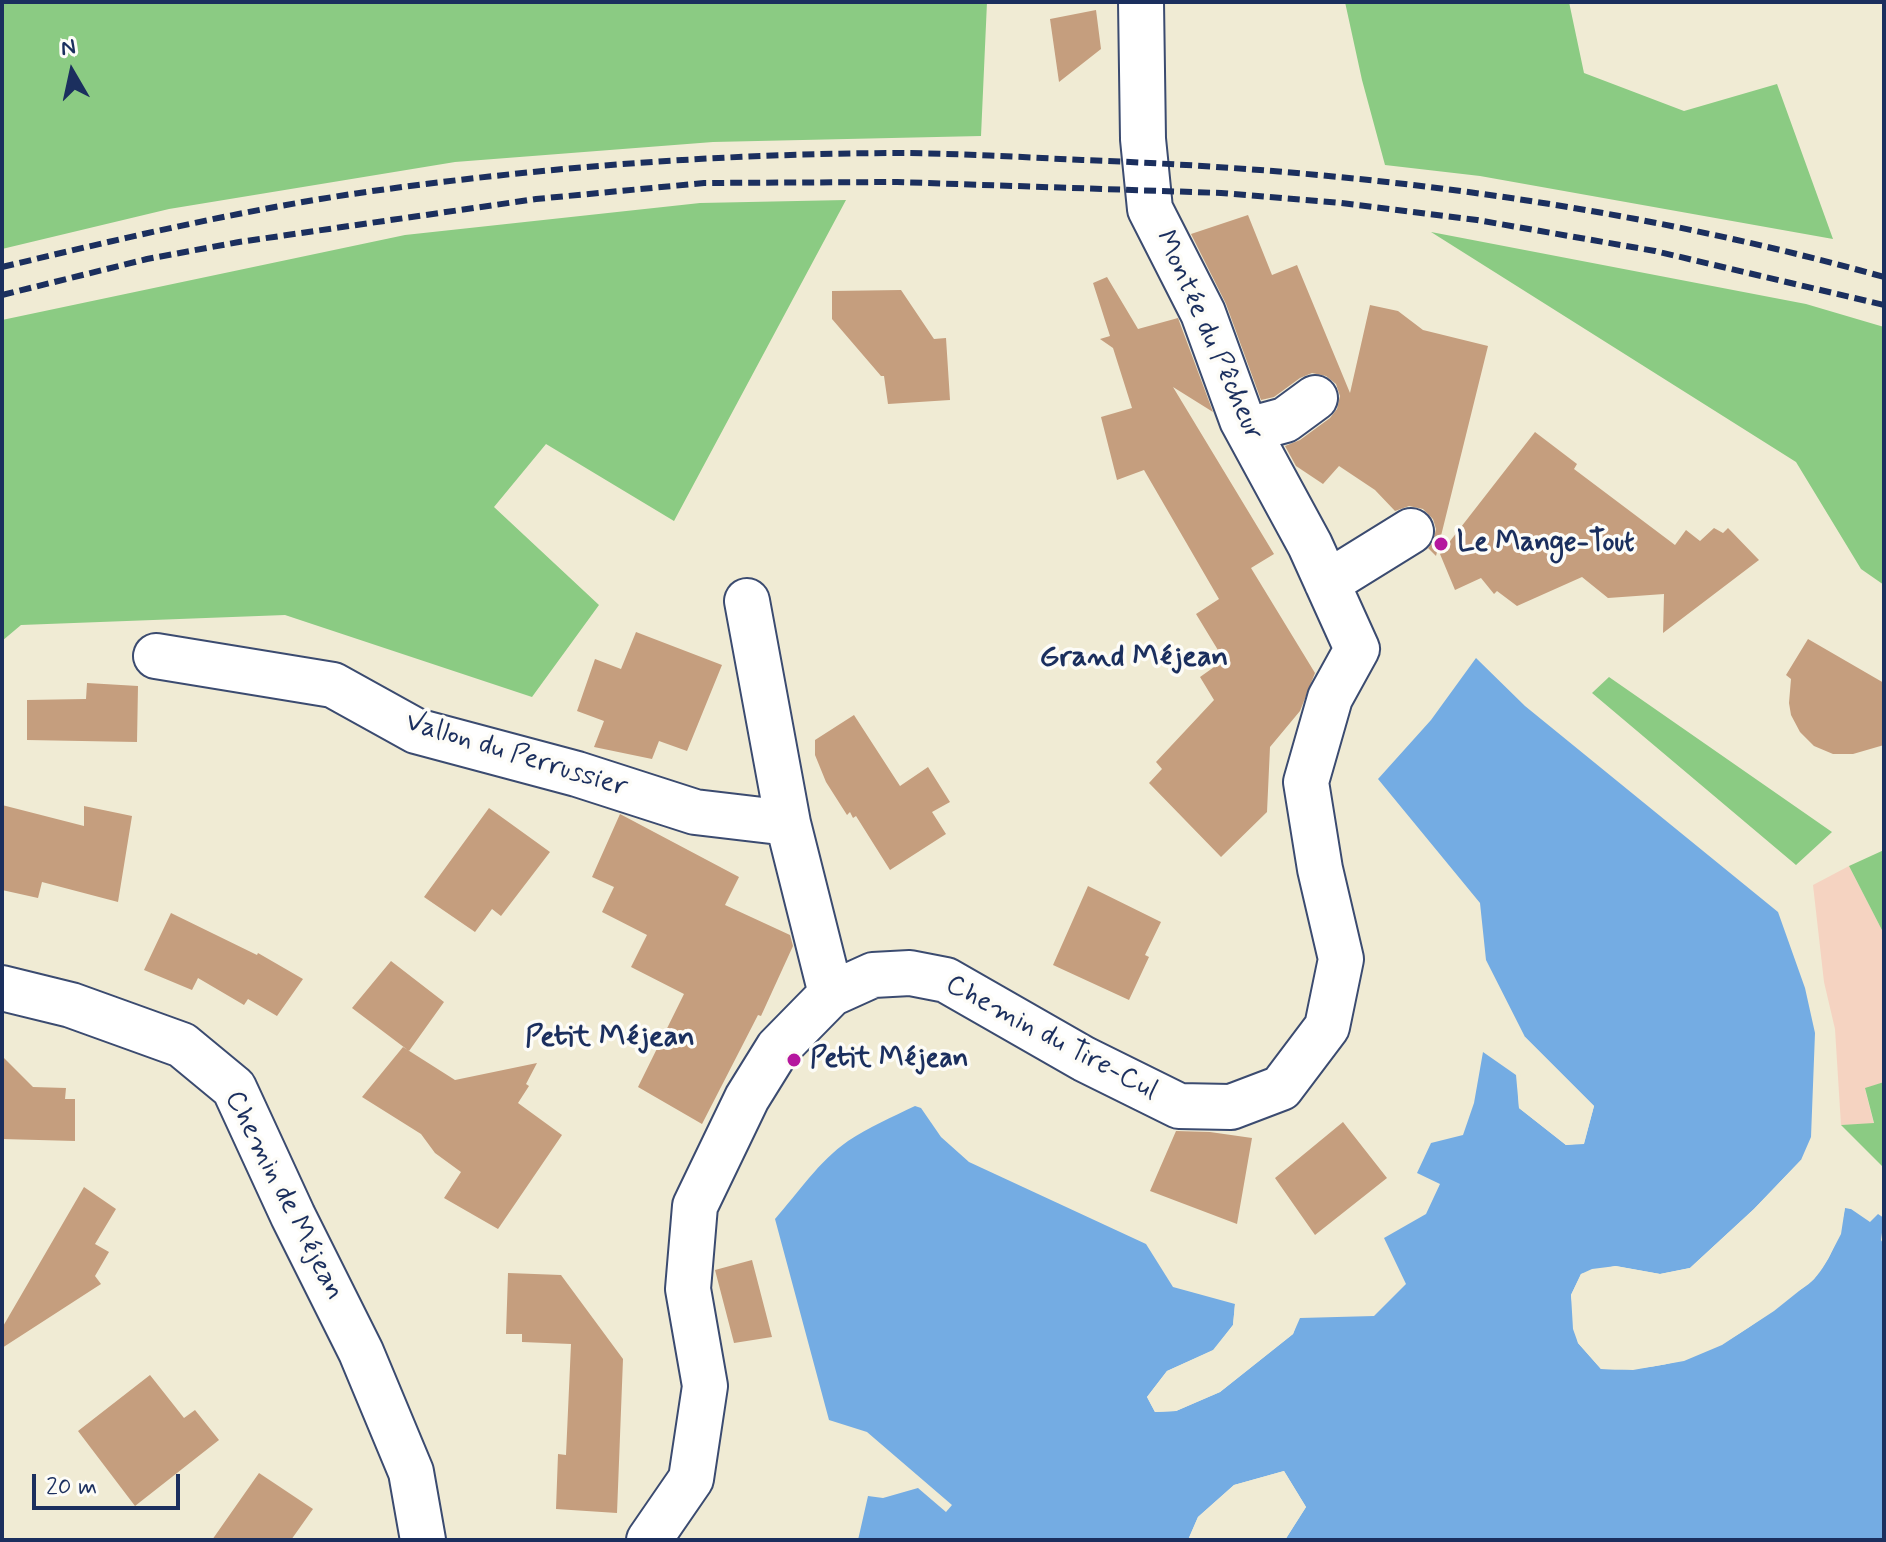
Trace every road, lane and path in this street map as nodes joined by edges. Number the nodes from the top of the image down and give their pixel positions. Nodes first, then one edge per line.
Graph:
1 (1141, 2) edge
2 (1315, 398) dead end
3 (1248, 430) junction
4 (1411, 531) dead end
5 (1327, 583) junction
6 (747, 601) dead end
7 (1357, 649) joint
8 (156, 656) dead end
9 (788, 823) junction
10 (2, 988) edge
11 (831, 994) junction
12 (423, 1540) edge
13 (649, 1540) edge

1 - 3 street, Montée du Pêcheur
2 - 3 street
3 - 5 street, Montée du Pêcheur
4 - 5 street
5 - 7 street, Montée du Pêcheur
6 - 9 street
7 - 11 street, Chemin du Tire-Cul
8 - 9 street, Vallon du Perrussier
9 - 11 street
10 - 12 street, Chemin de Méjean
11 - 13 street

